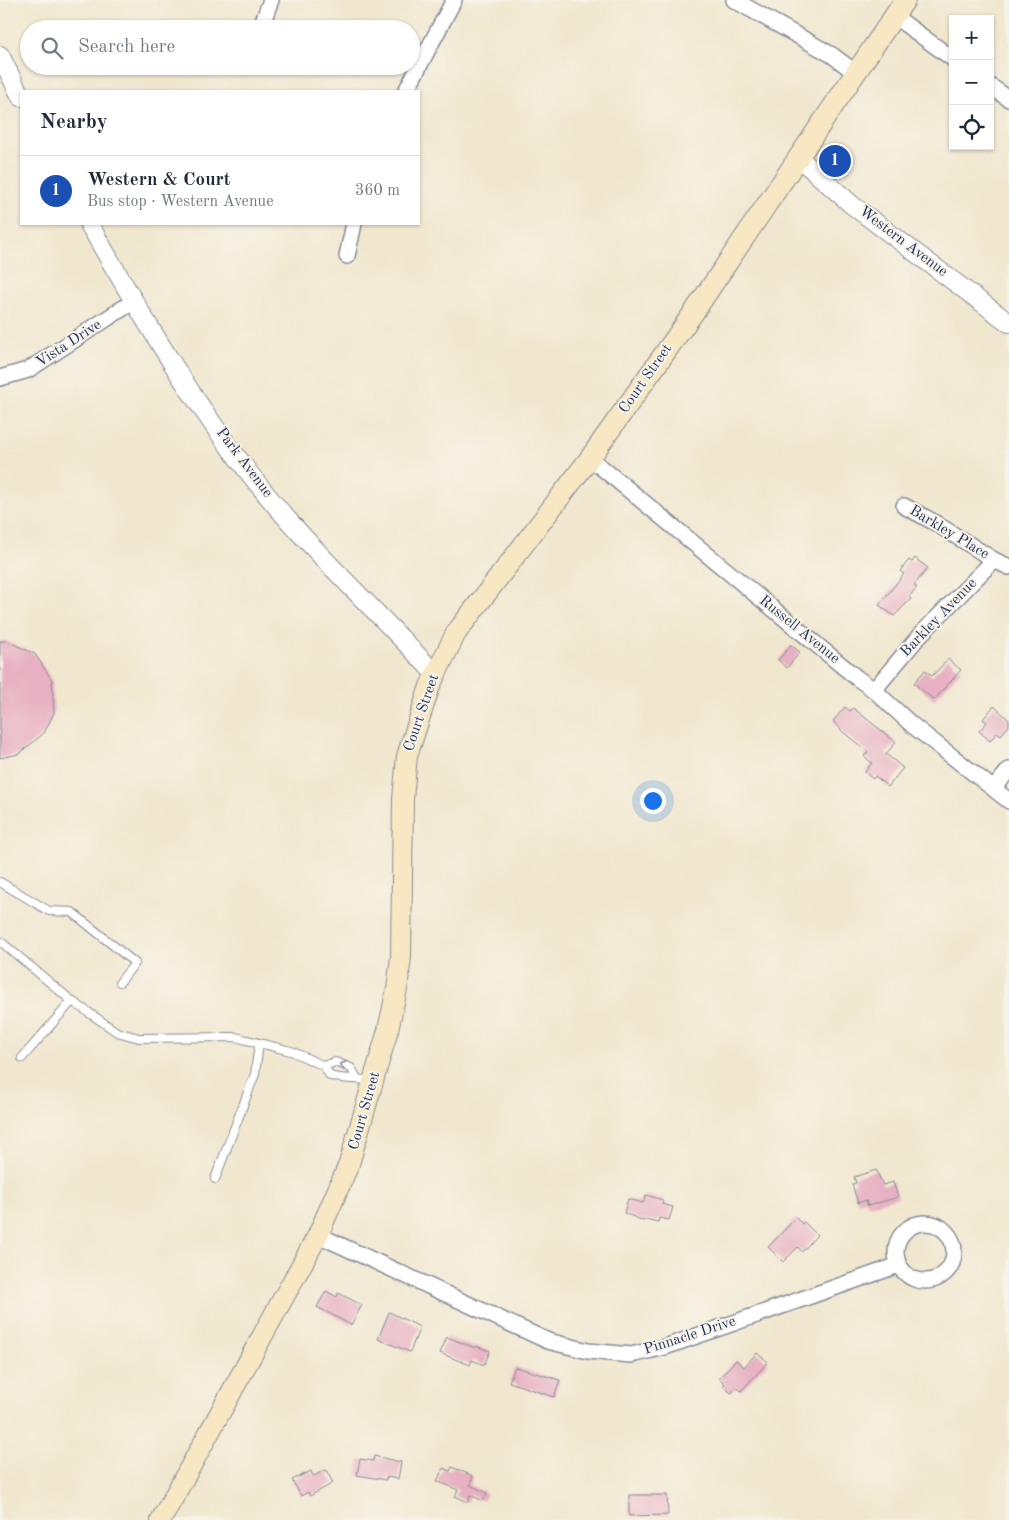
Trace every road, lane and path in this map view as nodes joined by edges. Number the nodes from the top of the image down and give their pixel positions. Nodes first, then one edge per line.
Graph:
1 (271, 0) edge
2 (454, 0) edge
3 (734, 0) edge
4 (899, 8) edge
5 (263, 20) edge
6 (949, 55) edge
7 (0, 56) edge
8 (420, 64) edge
9 (856, 73) junction
10 (414, 75) edge
11 (994, 89) edge
12 (407, 90) edge
13 (20, 95) edge
14 (1009, 99) edge
15 (799, 158) junction
16 (90, 225) edge
17 (354, 225) edge
18 (347, 256) dead end
19 (134, 301) junction
20 (1009, 323) edge
21 (0, 378) edge
22 (590, 458) junction
23 (904, 506) dead end
24 (994, 560) junction
25 (1009, 568) edge
26 (435, 674) junction
27 (874, 690) junction
28 (1009, 770) edge
29 (994, 788) junction
30 (1009, 801) edge
31 (0, 882) edge
32 (0, 940) edge
33 (120, 982) dead end
34 (72, 1001) junction
35 (259, 1043) junction
36 (22, 1058) dead end
37 (324, 1066) junction
38 (366, 1080) junction
39 (215, 1179) dead end
40 (318, 1235) junction
41 (899, 1265) dead end
42 (161, 1520) edge

1 - 5 street
2 - 8 street
3 - 9 street
4 - 6 street
4 - 9 main road, Court Street
7 - 13 street
9 - 15 main road, Court Street
10 - 12 street
11 - 14 street
15 - 20 street, Western Avenue
15 - 22 main road, Court Street
16 - 19 street, Park Avenue
17 - 18 street
19 - 21 street, Vista Drive
19 - 26 street, Park Avenue
22 - 26 main road, Court Street
22 - 27 street, Russell Avenue
23 - 24 street, Barkley Place
24 - 25 street
24 - 27 street, Barkley Avenue
26 - 38 main road, Court Street
27 - 29 street, Russell Avenue
28 - 29 street
29 - 30 street, Russell Avenue
31 - 33 lane
32 - 34 lane
34 - 35 lane
34 - 36 lane
35 - 37 lane
35 - 39 lane
38 -> 37 lane
37 - 38 lane
38 - 40 main road, Court Street
40 - 41 street, Pinnacle Drive
40 - 42 main road, Court Street

